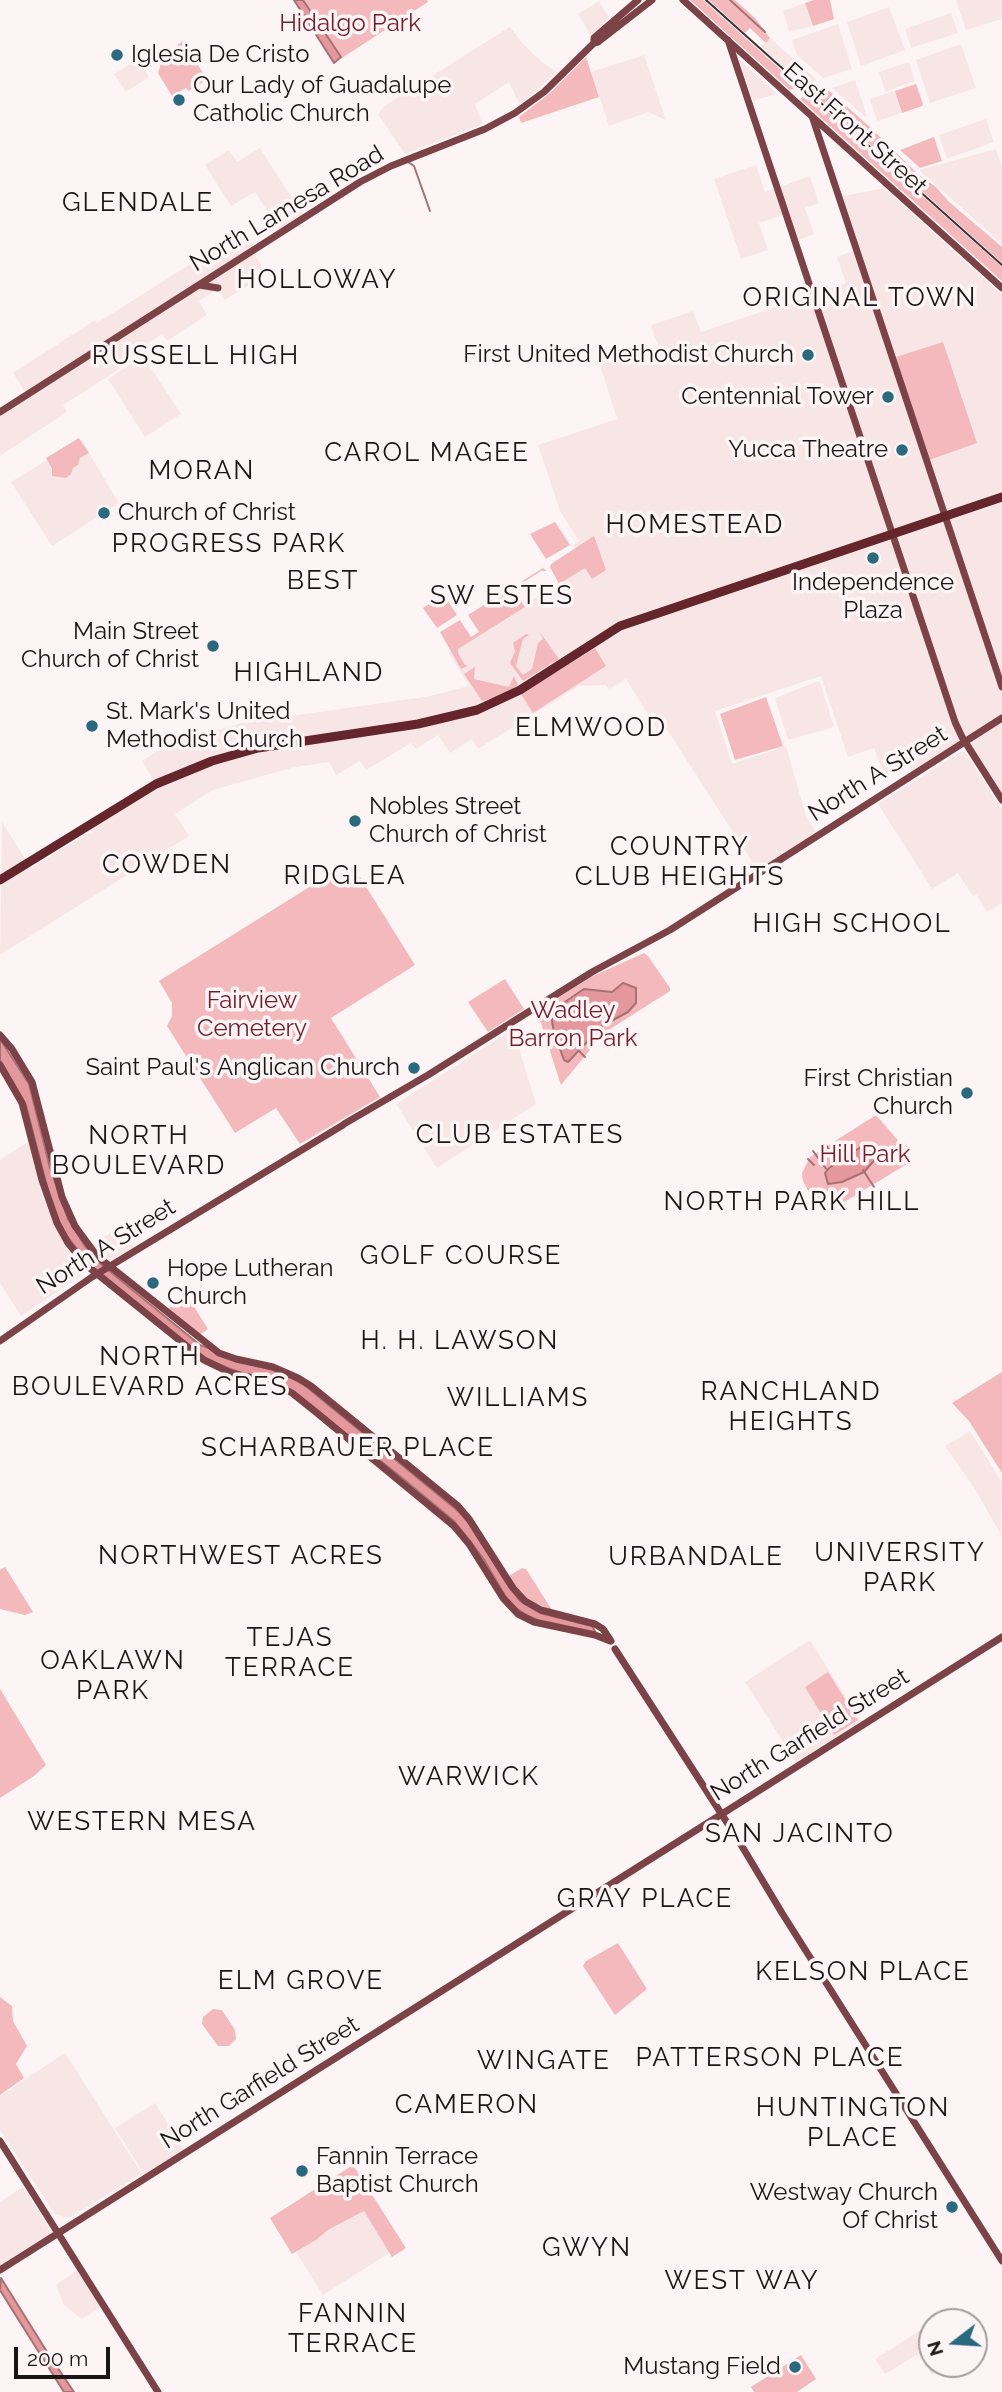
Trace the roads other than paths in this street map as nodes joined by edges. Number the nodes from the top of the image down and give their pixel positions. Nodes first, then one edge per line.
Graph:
1 (638, 0) edge
2 (652, 0) edge
3 (682, 0) edge
4 (728, 40) junction
5 (594, 43) junction
6 (812, 116) junction
7 (199, 285) junction
8 (218, 288) dead end
9 (1002, 288) edge
10 (0, 412) edge
11 (1000, 498) edge
12 (945, 516) junction
13 (891, 534) junction
14 (1002, 687) edge
15 (1002, 719) edge
16 (965, 742) junction
17 (1002, 800) edge
18 (0, 880) edge
19 (0, 1035) edge
20 (0, 1065) edge
21 (111, 1267) junction
22 (98, 1274) junction
23 (0, 1341) edge
24 (1002, 1637) edge
25 (615, 1649) dead end
26 (722, 1814) junction
27 (0, 2141) edge
28 (59, 2234) junction
29 (1002, 2261) edge
30 (0, 2270) edge
31 (158, 2392) edge

1 - 5 main road, North Lamesa Road
2 - 5 main road, North Lamesa Road
3 - 4 main road, East Front Street
4 - 6 main road, East Front Street
4 - 13 main road
5 - 7 main road, North Lamesa Road
6 - 9 main road, East Front Street
6 - 12 main road
7 - 8 main road
7 - 10 main road, North Lamesa Road
11 - 12 highway
12 - 13 highway
12 - 14 main road
13 - 16 main road
13 - 18 highway
15 - 16 main road, North A Street
16 - 17 main road
16 - 21 main road, North A Street
19 - 21 main road
20 - 22 main road
21 - 22 main road, North A Street
21 - 22 main road
22 - 23 main road, North A Street
24 - 26 main road, North Garfield Street
25 - 26 main road
26 - 28 main road, North Garfield Street
26 - 29 main road
27 - 28 main road
28 - 30 main road, North Garfield Street
28 - 31 main road

